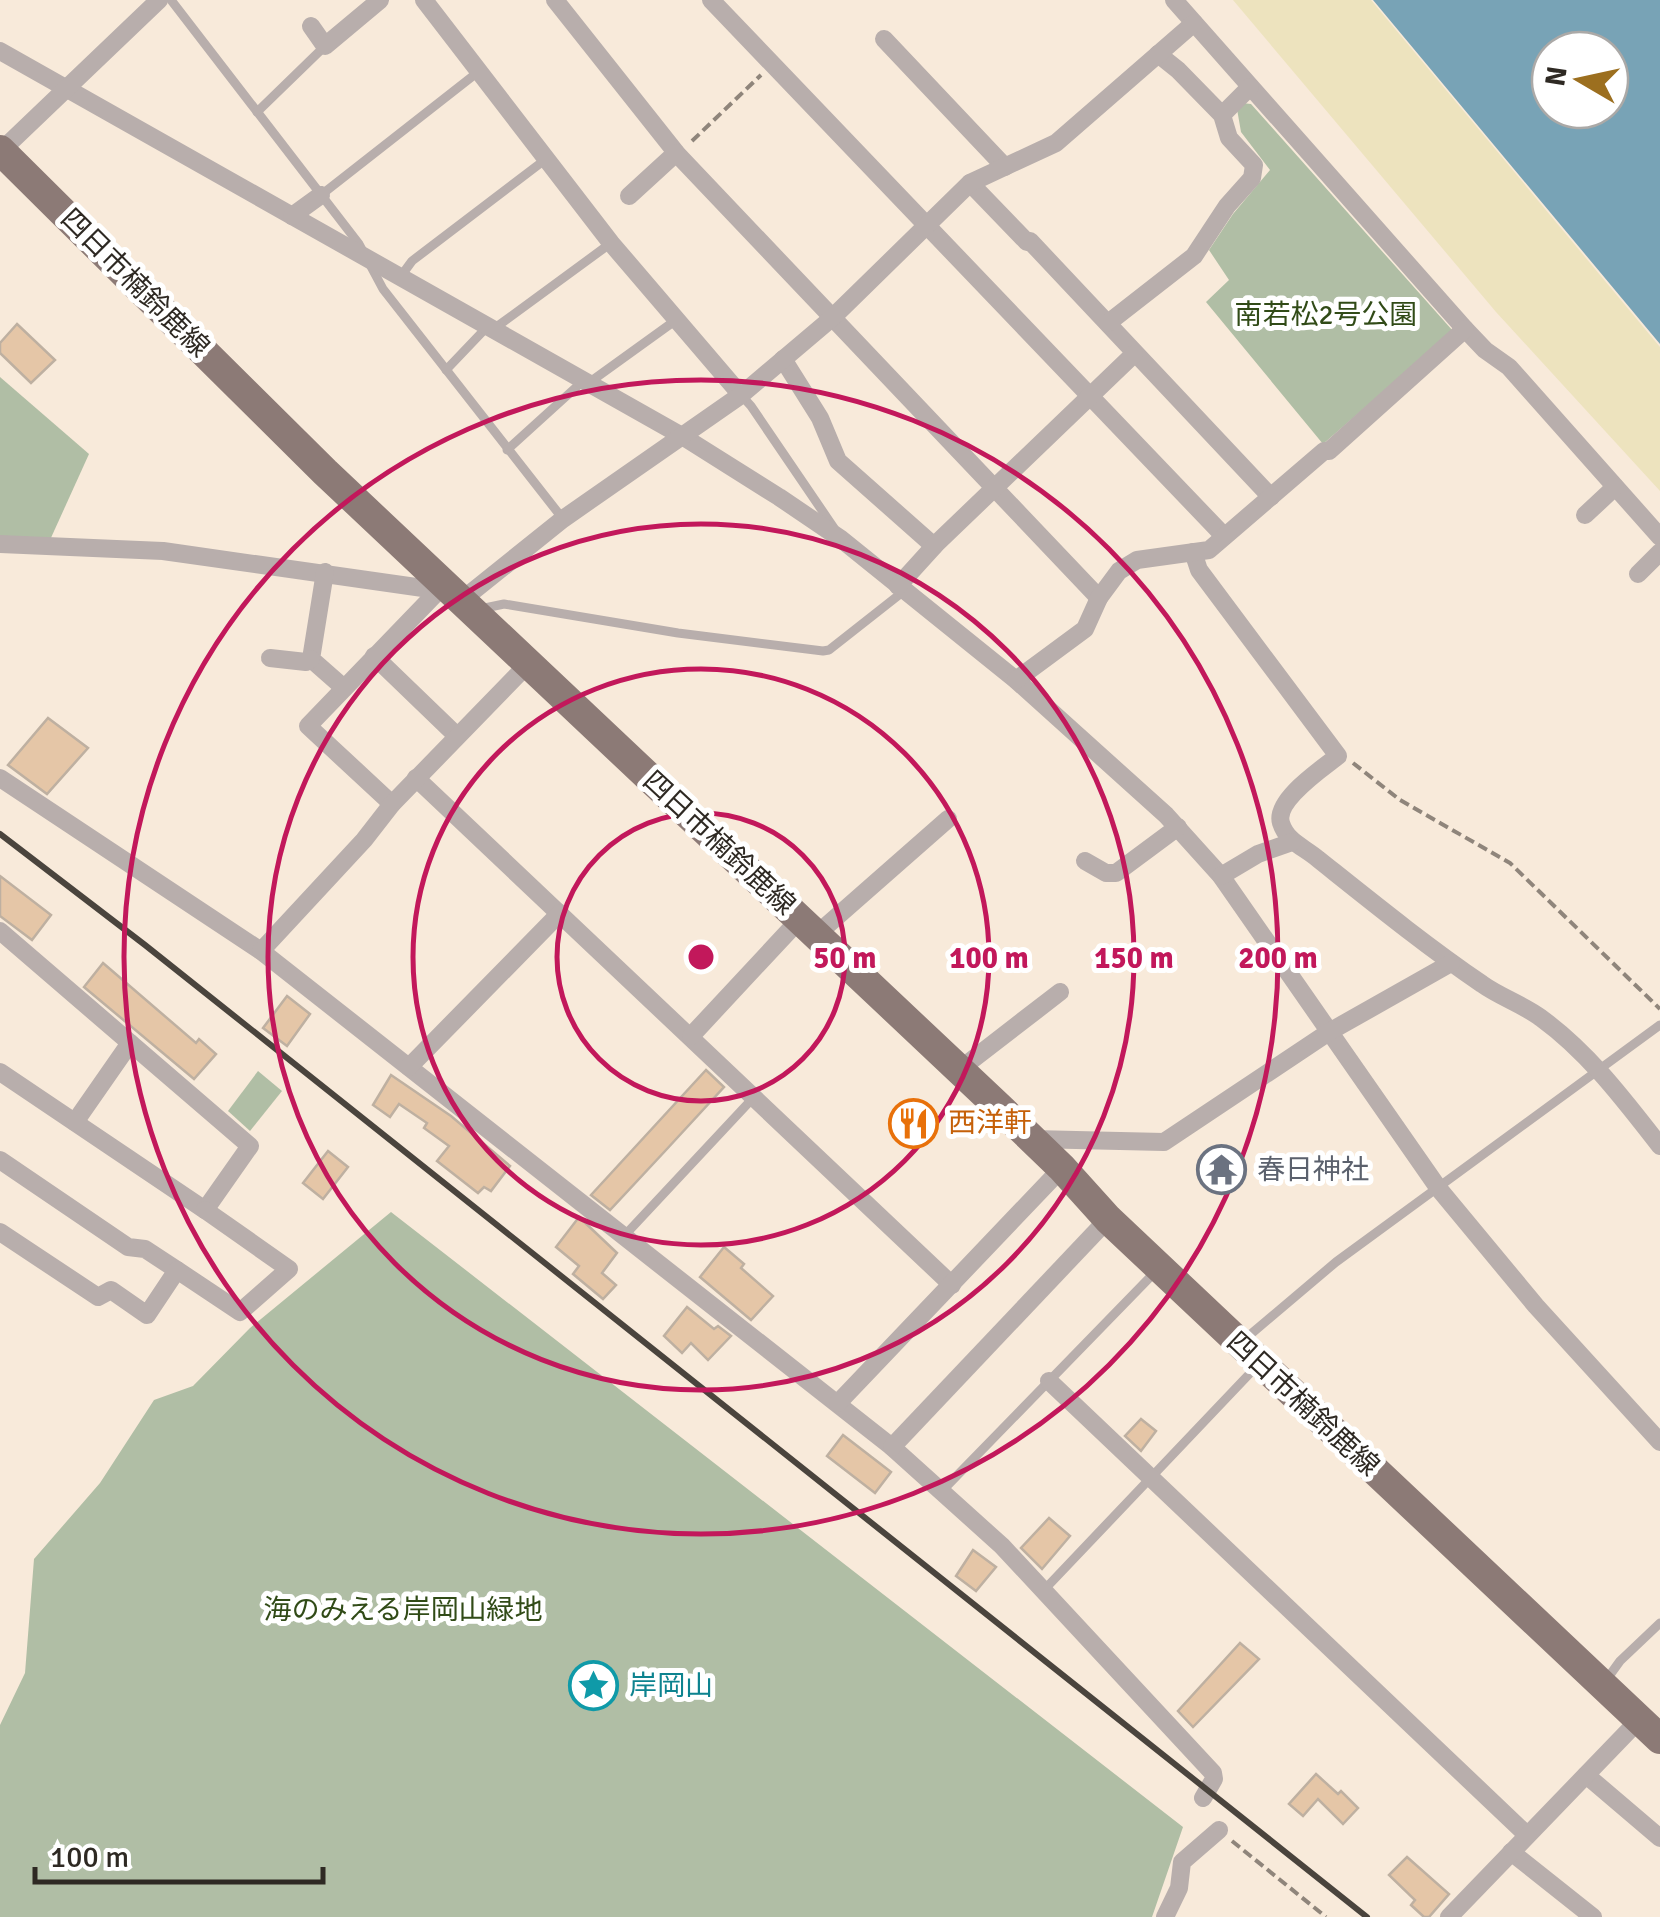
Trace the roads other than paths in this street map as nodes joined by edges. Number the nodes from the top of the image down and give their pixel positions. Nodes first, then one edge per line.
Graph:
1 (159, 0) edge
2 (171, 0) edge
3 (380, 0) edge
4 (424, 0) edge
5 (555, 0) edge
6 (710, 0) edge
7 (1174, 0) edge
8 (1194, 22) junction
9 (311, 26) dead end
10 (884, 40) dead end
11 (325, 46) junction
12 (0, 50) edge
13 (1158, 54) junction
14 (478, 72) junction
15 (1250, 87) junction
16 (66, 88) junction
17 (257, 112) junction
18 (1222, 115) junction
19 (1, 150) edge
20 (677, 154) junction
21 (546, 159) junction
22 (1005, 167) junction
23 (970, 183) junction
24 (320, 194) junction
25 (629, 196) dead end
26 (292, 216) junction
27 (926, 227) junction
28 (610, 243) junction
29 (366, 257) junction
30 (401, 276) junction
31 (832, 318) junction
32 (676, 320) junction
33 (1108, 323) junction
34 (490, 328) junction
35 (1464, 329) junction
36 (1134, 354) junction
37 (783, 360) junction
38 (446, 370) junction
39 (586, 382) junction
40 (741, 396) junction
41 (1088, 396) junction
42 (682, 436) junction
43 (507, 450) junction
44 (1615, 487) junction
45 (992, 488) junction
46 (1271, 497) junction
47 (1586, 514) dead end
48 (563, 519) junction
49 (1224, 536) junction
50 (1660, 538) edge
51 (841, 540) junction
52 (0, 544) edge
53 (934, 546) junction
54 (1193, 552) junction
55 (325, 572) junction
56 (901, 588) junction
57 (454, 596) junction
58 (1098, 598) junction
59 (374, 656) junction
60 (270, 658) dead end
61 (311, 658) junction
62 (529, 662) junction
63 (1016, 680) junction
64 (344, 688) junction
65 (457, 736) junction
66 (0, 778) edge
67 (416, 778) junction
68 (392, 804) junction
69 (948, 819) dead end
70 (1178, 827) junction
71 (1292, 842) junction
72 (1085, 862) dead end
73 (1221, 876) junction
74 (560, 913) junction
75 (808, 927) junction
76 (0, 931) edge
77 (261, 951) junction
78 (1451, 963) junction
79 (1060, 992) dead end
80 (1660, 1026) edge
81 (1329, 1032) junction
82 (691, 1036) junction
83 (130, 1043) junction
84 (409, 1068) junction
85 (959, 1070) junction
86 (1602, 1071) junction
87 (0, 1072) edge
88 (754, 1097) junction
89 (74, 1122) junction
90 (1032, 1139) junction
91 (1660, 1146) edge
92 (0, 1160) edge
93 (1062, 1168) junction
94 (1439, 1190) junction
95 (205, 1210) junction
96 (1108, 1219) junction
97 (0, 1232) edge
98 (625, 1235) junction
99 (1159, 1268) junction
100 (177, 1270) junction
101 (952, 1285) junction
102 (1250, 1354) junction
103 (1050, 1380) junction
104 (838, 1404) junction
105 (1660, 1442) edge
106 (892, 1447) junction
107 (1151, 1477) junction
108 (942, 1492) junction
109 (1044, 1590) junction
110 (1660, 1623) edge
111 (1603, 1686) junction
112 (1650, 1730) edge
113 (1586, 1774) junction
114 (1202, 1798) dead end
115 (1219, 1830) road end
116 (1527, 1835) junction
117 (1660, 1838) edge
118 (1510, 1852) junction
119 (1165, 1917) edge
120 (1449, 1917) edge
121 (1592, 1917) edge

1 - 16 street
2 - 17 lane
3 - 11 street
4 - 14 street
5 - 20 street
6 - 27 street
7 - 8 street
8 - 13 street
8 - 15 street
9 - 11 street
10 - 22 street
11 - 17 lane
12 - 16 street
13 - 18 street
13 - 22 street
14 - 21 street
14 - 24 lane
15 - 18 street
15 - 35 street
16 - 19 street
16 - 26 street
17 - 24 lane
18 - 33 street
19 - 57 main road, 四日市楠鈴鹿線
20 - 25 street
20 - 31 street
21 - 28 street
21 - 30 lane
22 - 23 street
23 - 27 street
23 - 33 street
24 - 26 street
24 - 29 lane
26 - 29 street
27 - 31 street
27 - 41 street
28 - 32 street
28 - 34 lane
29 - 30 street
29 - 38 lane
30 - 34 street
31 - 37 street
31 - 45 street
32 - 39 lane
32 - 40 street
33 - 36 street
34 - 38 lane
34 - 39 street
35 - 44 street
35 - 46 street
36 - 41 street
36 - 46 street
37 - 40 street
37 - 53 street
38 - 43 lane
39 - 42 street
39 - 43 lane
40 - 42 street
40 - 51 lane
41 - 45 street
41 - 49 street
42 - 48 street
42 - 51 street
43 - 48 lane
44 - 47 street
44 - 50 street
45 - 53 street
45 - 58 street
46 - 49 street
48 - 57 street
49 - 54 street
51 - 56 street
52 - 55 street
53 - 56 street
54 - 58 street
54 - 71 street
55 - 57 street
55 - 61 street
56 - 57 lane
56 - 63 street
57 - 59 street
57 - 62 main road, 四日市楠鈴鹿線
58 - 63 street
59 - 64 street
59 - 65 street
60 - 61 street
61 - 64 street
62 - 65 street
62 - 75 main road, 四日市楠鈴鹿線
63 - 70 street
64 - 68 street
65 - 67 street
66 - 77 street
67 - 68 street
67 - 74 street
68 - 77 street
69 - 75 street
70 - 72 street
70 - 73 street
71 - 73 street
71 - 78 street
73 - 81 street
74 - 82 street
74 - 84 street
75 - 82 street
75 - 85 main road, 四日市楠鈴鹿線
76 - 83 street
77 - 84 street
78 - 81 street
78 - 86 street
79 - 85 street
80 - 86 lane
81 - 90 street
81 - 94 street
82 - 88 street
83 - 89 street
83 - 95 street
84 - 98 street
85 - 90 main road, 四日市楠鈴鹿線
86 - 91 street
86 - 94 lane
87 - 89 street
88 - 98 lane
88 - 101 street
89 - 95 street
90 - 93 main road, 四日市楠鈴鹿線
92 - 100 street
93 - 96 main road, 四日市楠鈴鹿線
93 - 101 street
94 - 102 lane
94 - 105 street
95 - 100 street
96 - 99 main road, 四日市楠鈴鹿線
96 - 106 street
97 - 100 street
98 - 104 street
99 - 102 main road, 四日市楠鈴鹿線
99 - 103 lane
101 - 104 street
102 - 107 lane
102 - 111 main road, 四日市楠鈴鹿線
103 - 107 street
103 - 108 lane
104 - 106 street
106 - 108 street
107 - 109 lane
107 - 116 street
108 - 109 street
109 - 114 street
110 - 111 lane
111 - 112 main road, 四日市楠鈴鹿線
112 - 113 street
113 - 116 street
113 - 117 street
115 - 119 street
116 - 118 street
118 - 120 street
118 - 121 street

